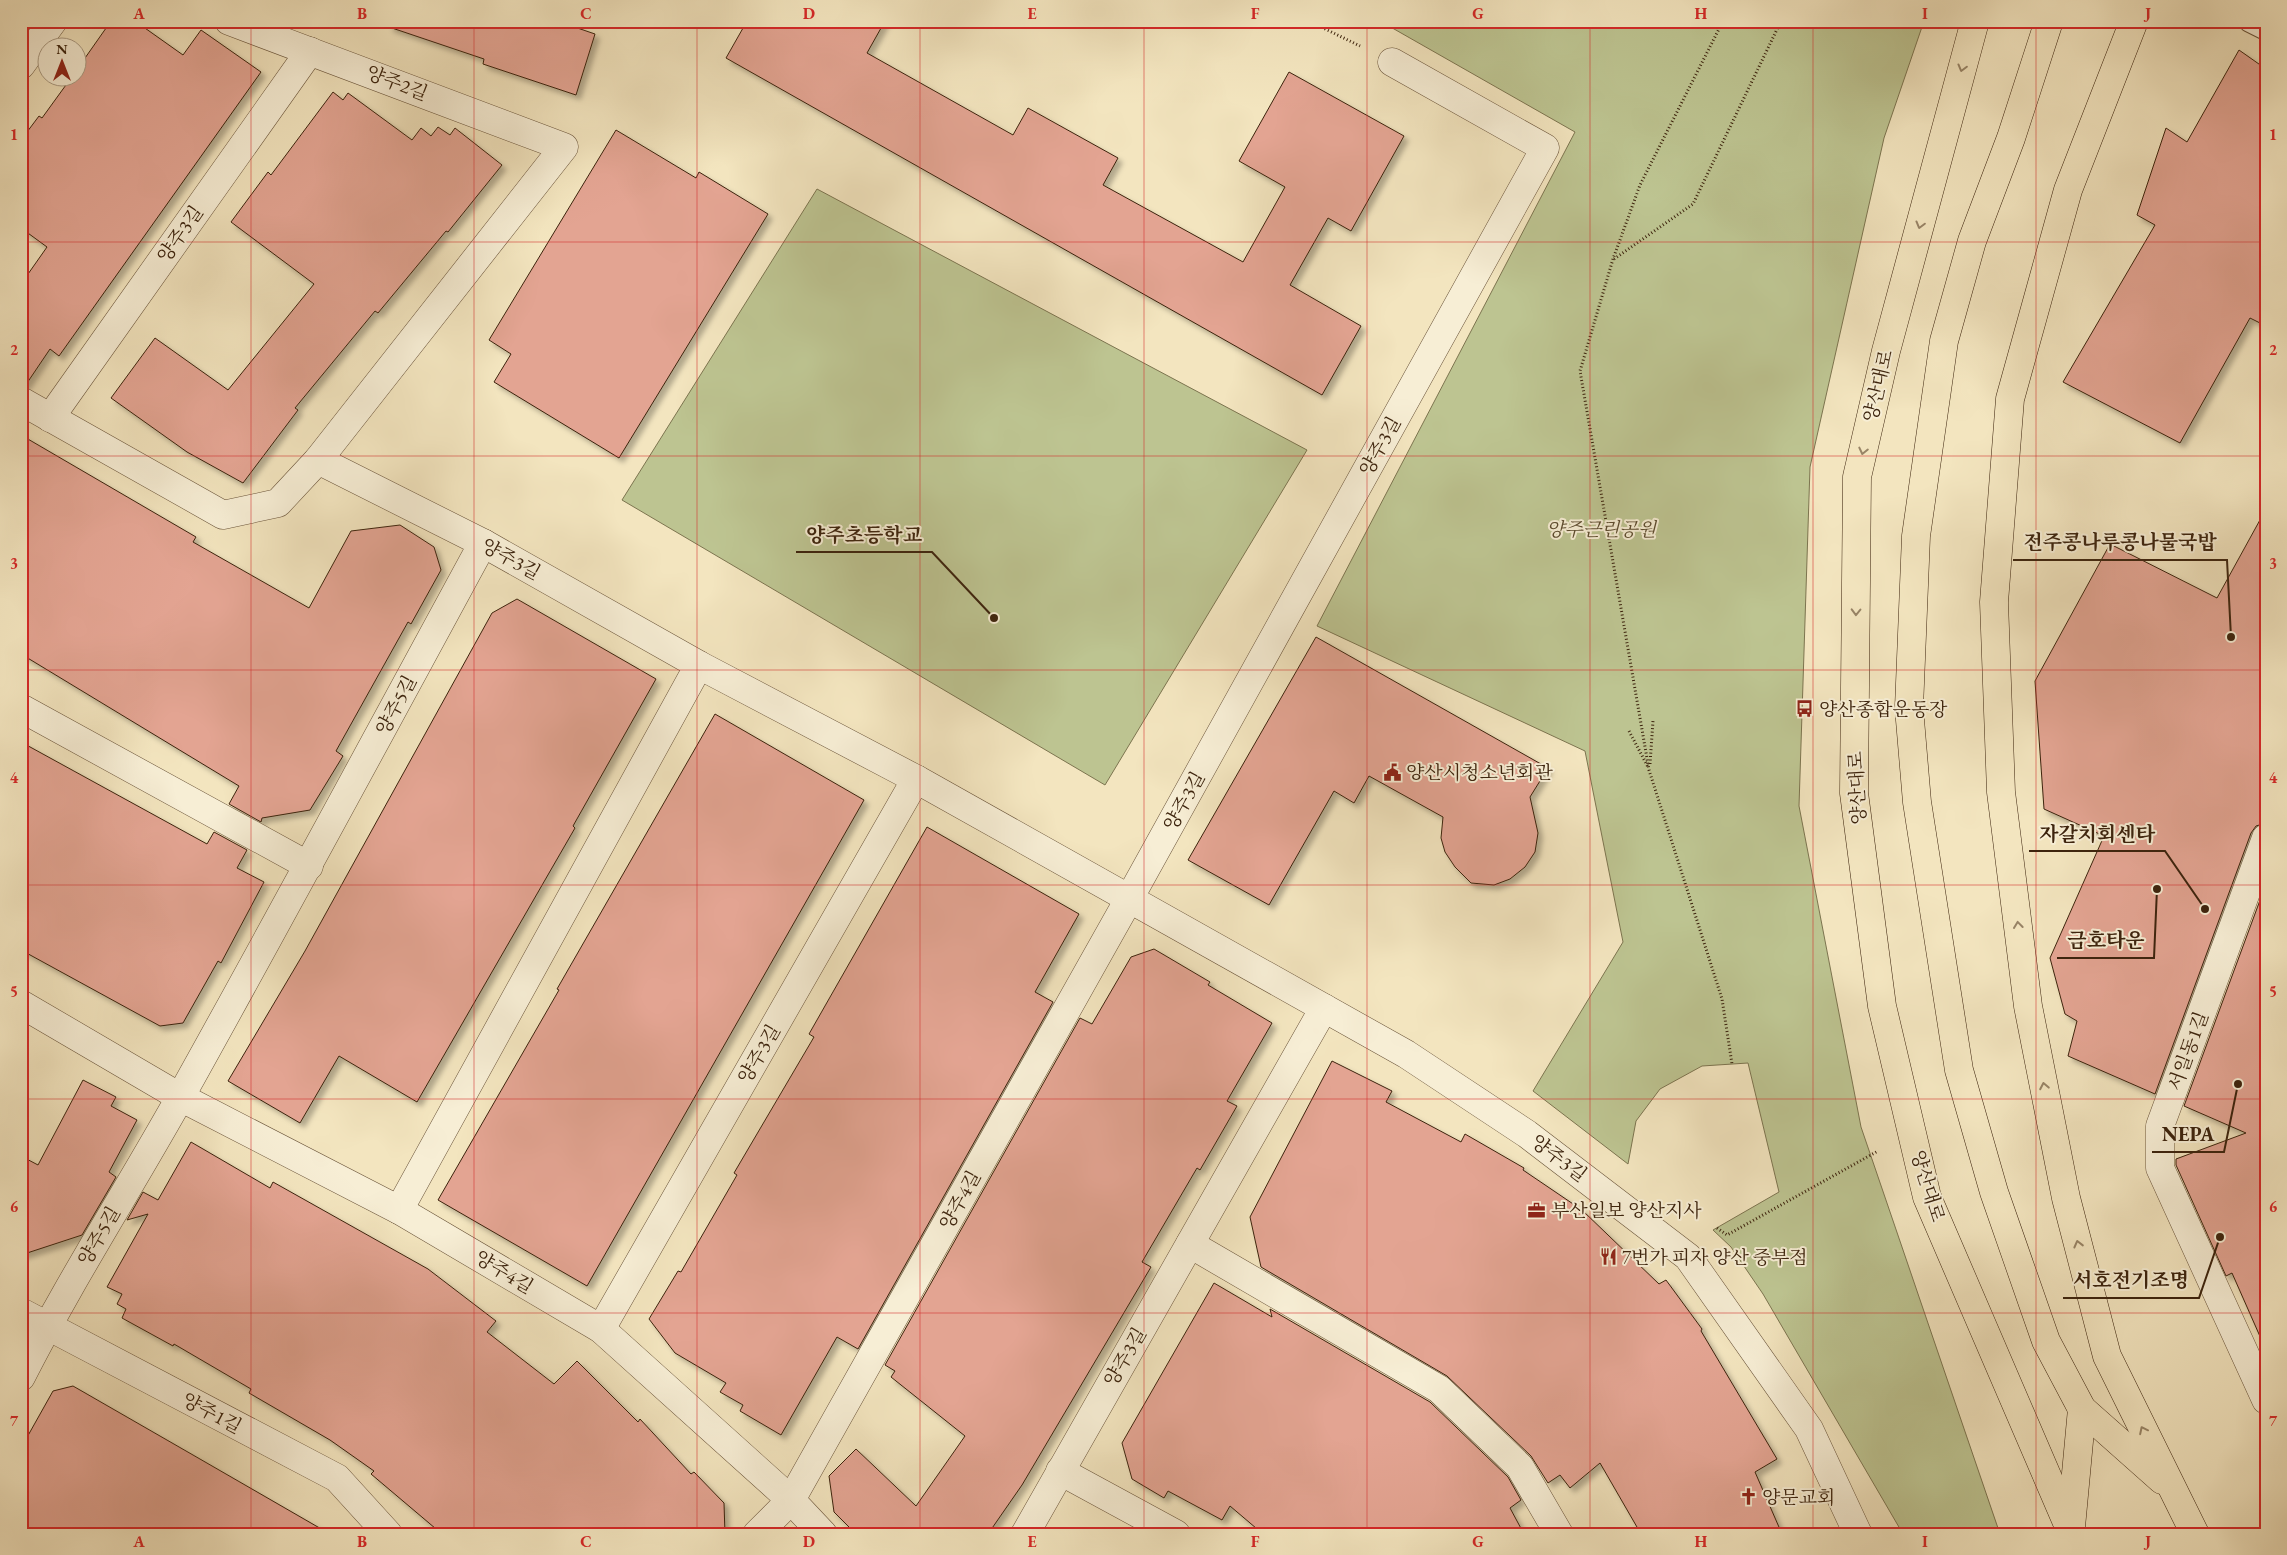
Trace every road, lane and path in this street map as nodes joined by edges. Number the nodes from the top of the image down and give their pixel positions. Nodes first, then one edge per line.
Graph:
1 (53, 21) edge
2 (229, 21) edge
3 (1309, 21) edge
4 (1723, 21) edge
5 (1781, 21) edge
6 (1975, 21) edge
7 (2049, 21) edge
8 (2134, 21) edge
9 (2250, 21) edge
10 (2266, 29) edge
11 (310, 50) junction
12 (1392, 62) joint
13 (21, 65) edge
14 (1613, 259) junction
15 (21, 402) edge
16 (50, 418) junction
17 (318, 460) junction
18 (483, 543) junction
19 (700, 665) junction
20 (21, 708) edge
21 (1653, 721) dead end
22 (1629, 731) dead end
23 (1649, 770) junction
24 (916, 779) junction
25 (2266, 838) edge
26 (309, 866) junction
27 (1129, 899) junction
28 (21, 1004) edge
29 (1324, 1008) junction
30 (1732, 1064) dead end
31 (180, 1097) junction
32 (1880, 1150) dead end
33 (399, 1210) junction
34 (1717, 1228) dead end
35 (1190, 1244) junction
36 (21, 1312) edge
37 (46, 1326) junction
38 (601, 1329) junction
39 (21, 1377) edge
40 (2266, 1400) edge
41 (2082, 1409) junction
42 (1060, 1470) junction
43 (2172, 1489) junction
44 (791, 1500) junction
45 (2071, 1532) edge
46 (388, 1534) edge
47 (757, 1534) edge
48 (823, 1534) edge
49 (1025, 1534) edge
50 (1176, 1534) edge
51 (1559, 1534) edge
52 (1858, 1534) edge
53 (2195, 1534) edge

1 - 13 street
2 - 11 street, 양주2길
3 - 12 path
4 - 14 path
5 - 14 path
6 -> 45 main road, 양산대로
7 - 41 main road
43 -> 8 main road
9 - 10 lane
11 - 16 street, 양주3길
11 - 17 street, 양주2길
12 - 27 street, 양주3길
14 - 23 path
15 - 16 street
16 - 17 street
17 - 18 street, 양주3길
18 - 19 street, 양주3길
18 - 26 street, 양주5길
19 - 24 street, 양주3길
19 - 33 street
20 - 26 street
21 - 23 path
22 - 23 path
23 - 30 path
24 - 27 street, 양주3길
24 - 38 street, 양주3길
25 - 40 street, 서일동1길
26 - 31 street, 양주5길
27 - 29 street, 양주3길
27 - 44 street, 양주4길
28 - 31 street
29 - 35 street, 양주3길
29 - 52 street, 양주3길
31 - 33 street, 양주4길
31 - 37 street, 양주5길
32 - 34 path
33 - 38 street, 양주4길
35 - 42 street, 양주3길
35 - 51 street
36 - 37 street, 양주1길
37 - 39 street, 양주5길
37 - 46 street, 양주1길
38 - 44 street, 양주4길
41 - 43 main road
41 - 45 main road
42 - 49 street, 양주3길
42 - 50 street
43 - 53 main road
44 - 47 street, 양주4길
44 - 48 street

